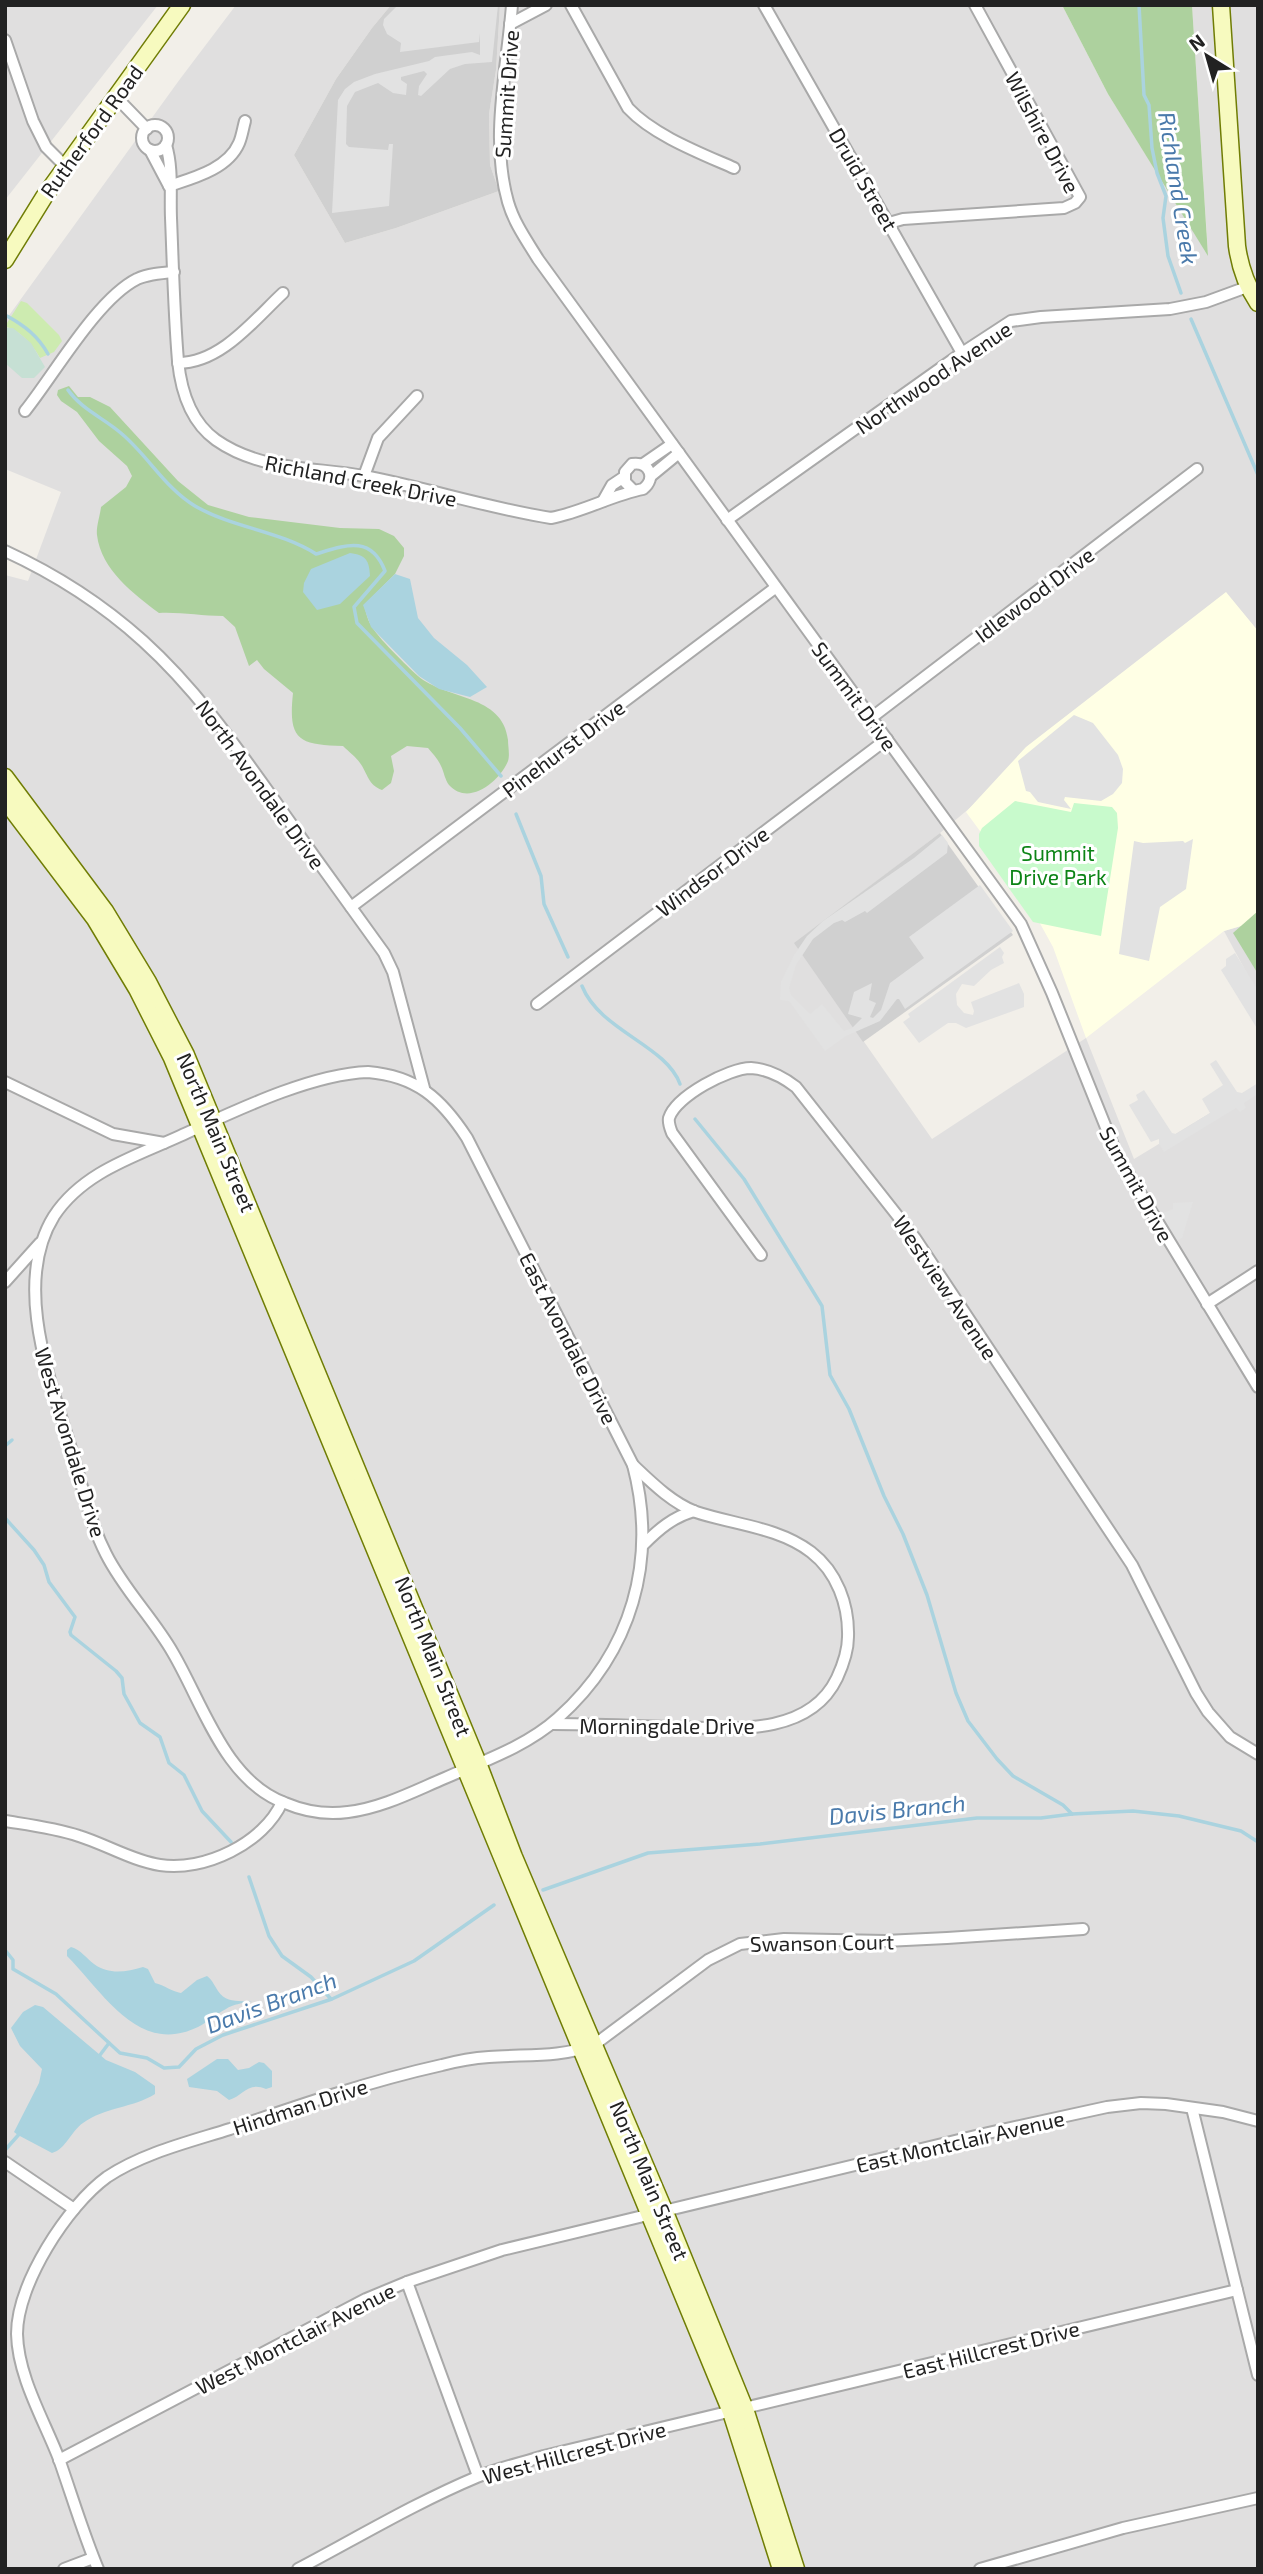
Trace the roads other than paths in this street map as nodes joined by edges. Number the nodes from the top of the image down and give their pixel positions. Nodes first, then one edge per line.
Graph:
1 (182, 5) edge
2 (512, 5) edge
3 (546, 5) edge
4 (571, 5) edge
5 (764, 5) edge
6 (975, 5) edge
7 (1221, 5) edge
8 (510, 24) junction
9 (5, 40) edge
10 (116, 97) junction
11 (245, 121) dead end
12 (147, 129) junction
13 (166, 145) junction
14 (150, 150) junction
15 (66, 167) junction
16 (734, 168) dead end
17 (169, 186) junction
18 (889, 223) junction
19 (5, 260) edge
20 (174, 272) junction
21 (1247, 287) junction
22 (283, 293) dead end
23 (1258, 303) edge
24 (962, 353) junction
25 (178, 363) junction
26 (417, 396) dead end
27 (25, 411) dead end
28 (675, 449) junction
29 (643, 464) junction
30 (1197, 469) dead end
31 (364, 476) junction
32 (651, 476) junction
33 (624, 477) junction
34 (633, 489) junction
35 (603, 501) junction
36 (726, 520) junction
37 (5, 551) edge
38 (775, 588) junction
39 (871, 718) junction
40 (887, 739) junction
41 (5, 777) edge
42 (5, 800) edge
43 (72, 877) junction
44 (351, 907) junction
45 (537, 1004) dead end
46 (5, 1082) edge
47 (424, 1088) junction
48 (207, 1124) junction
49 (164, 1143) junction
50 (40, 1243) junction
51 (761, 1255) dead end
52 (1258, 1270) edge
53 (5, 1282) edge
54 (1207, 1304) junction
55 (1258, 1387) edge
56 (632, 1465) junction
57 (694, 1511) junction
58 (643, 1545) junction
59 (552, 1724) junction
60 (1258, 1754) edge
61 (472, 1766) junction
62 (282, 1802) junction
63 (5, 1821) edge
64 (1083, 1929) dead end
65 (587, 2047) junction
66 (1192, 2108) junction
67 (1258, 2121) edge
68 (5, 2162) edge
69 (74, 2209) junction
70 (656, 2212) junction
71 (407, 2282) junction
72 (1237, 2290) junction
73 (1254, 2348) edge
74 (1258, 2375) edge
75 (738, 2410) junction
76 (59, 2460) junction
77 (478, 2476) junction
78 (1258, 2498) edge
79 (96, 2563) edge
80 (64, 2569) edge
81 (298, 2569) edge
82 (781, 2569) edge
83 (796, 2569) edge
84 (980, 2569) edge

1 - 10 street, Rutherford Road
2 - 8 street, Summit Drive
3 - 8 street
4 - 16 street
5 - 18 street, Druid Street
6 - 18 street, Wilshire Drive
7 - 21 street
8 - 28 street, Summit Drive
9 - 15 street
10 - 12 street
10 - 15 street, Rutherford Road
11 - 17 street
12 - 13 street
12 - 14 street, Richland Creek Drive
13 - 14 street
13 - 17 street, Richland Creek Drive
14 - 17 street, Richland Creek Drive
15 - 19 street, Rutherford Road
17 - 20 street, Richland Creek Drive
18 - 24 street, Druid Street
20 - 25 street, Richland Creek Drive
20 - 27 street
21 - 23 street
21 - 24 street, Northwood Avenue
22 - 25 street
24 - 36 street, Northwood Avenue
25 - 31 street, Richland Creek Drive
26 - 31 street
28 - 29 street, Richland Creek Drive
28 - 32 street, Richland Creek Drive
28 - 36 street, Summit Drive
29 - 32 street
29 - 33 street, Richland Creek Drive
30 - 39 street, Idlewood Drive
31 - 35 street, Richland Creek Drive
32 - 34 street, Richland Creek Drive
33 - 34 street
33 - 35 street, Richland Creek Drive
34 - 35 street, Richland Creek Drive
36 - 38 street, Summit Drive
37 - 44 street, North Avondale Drive
38 - 39 street, Summit Drive
38 - 44 street, Pinehurst Drive
39 - 40 street, Summit Drive
40 - 45 street, Windsor Drive
40 - 54 street, Summit Drive
41 - 43 street, North Main Street
42 - 43 street, North Main Street
43 - 48 street, North Main Street
44 - 47 street, North Avondale Drive
46 - 49 street
47 - 48 street, East Avondale Drive
47 - 56 street, East Avondale Drive
48 - 49 street, West Avondale Drive
48 - 61 street, North Main Street
49 - 50 street, West Avondale Drive
50 - 53 street
50 - 62 street, West Avondale Drive
51 - 60 street, Westview Avenue
52 - 54 street
54 - 55 street, Summit Drive
56 - 57 street, Morningdale Drive
56 - 58 street, East Avondale Drive
57 - 58 street
57 - 59 street, Morningdale Drive
58 - 59 street, East Avondale Drive
59 - 61 street, East Avondale Drive
61 - 62 street, West Avondale Drive
61 - 65 street, North Main Street
62 - 63 street
64 - 65 street, Swanson Court
65 - 69 street, Hindman Drive
65 - 70 street, North Main Street
66 - 67 street, East Montclair Avenue
66 - 70 street, East Montclair Avenue
66 - 72 street
68 - 69 street
69 - 76 street, Hindman Drive
70 - 71 street, West Montclair Avenue
70 - 75 street, North Main Street
71 - 76 street, West Montclair Avenue
71 - 77 street
72 - 73 street
72 - 75 street, East Hillcrest Drive
73 - 74 street
75 - 77 street, West Hillcrest Drive
75 - 82 street, North Main Street
75 - 83 street, North Main Street
76 - 79 street, Hindman Drive
77 - 81 street, West Hillcrest Drive
78 - 84 street
79 - 80 street

